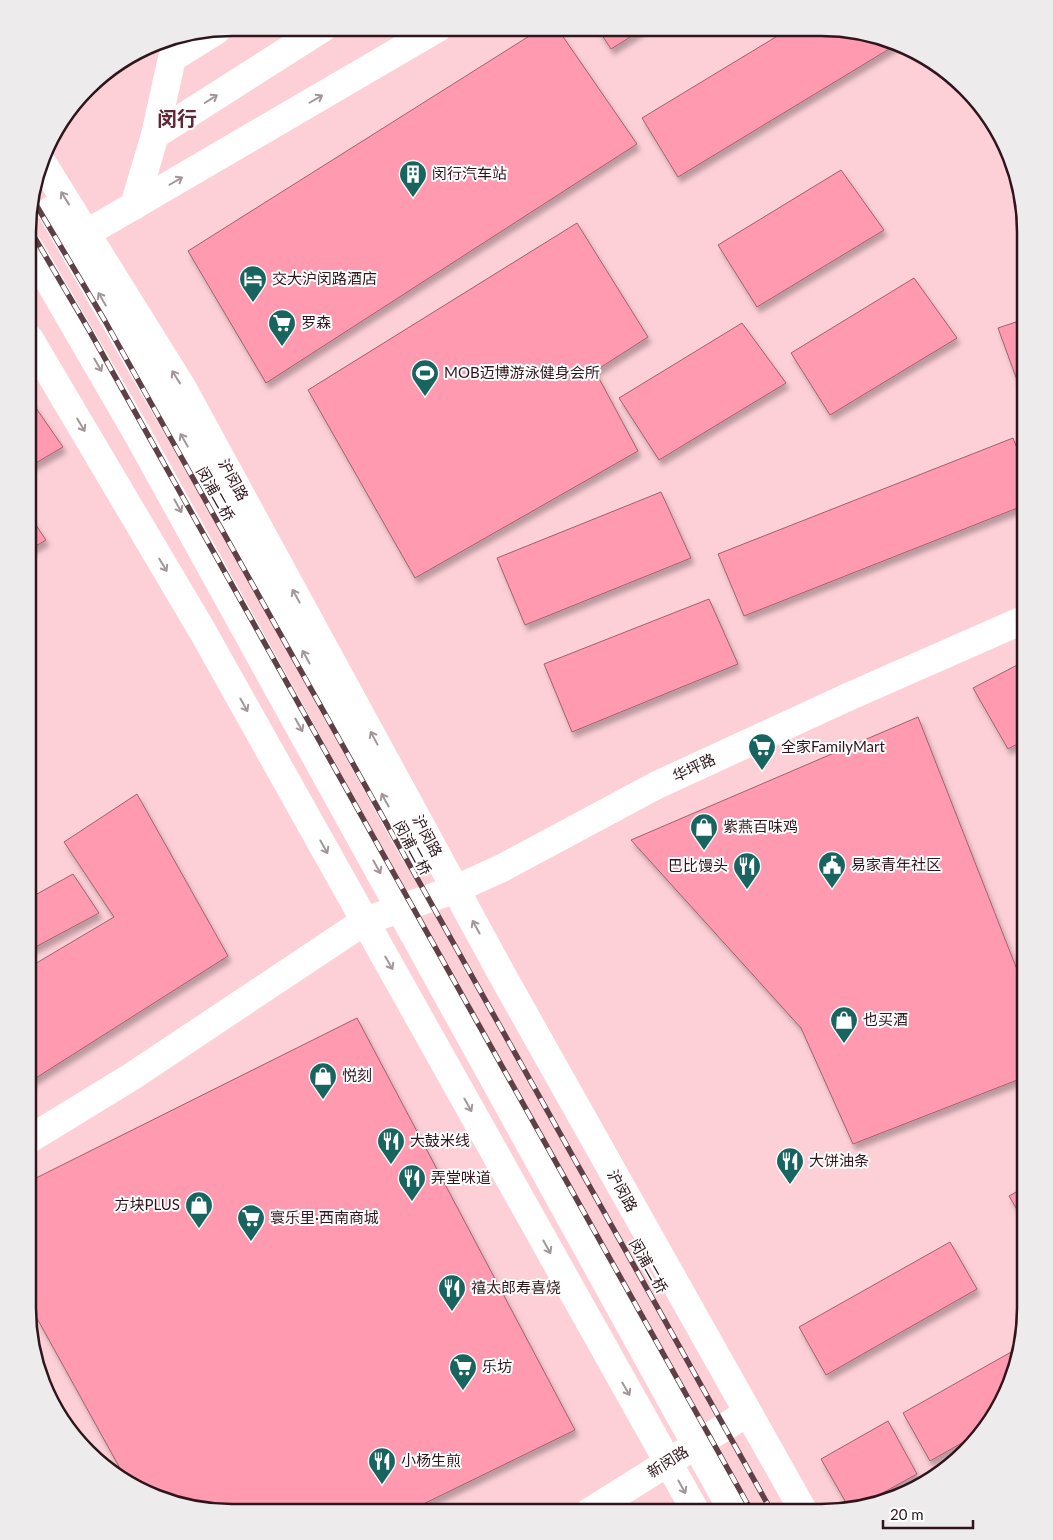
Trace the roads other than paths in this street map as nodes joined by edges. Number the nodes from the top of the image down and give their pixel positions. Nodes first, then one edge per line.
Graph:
1 (310, 36) edge
2 (424, 36) edge
3 (203, 39) edge
4 (155, 135) junction
5 (47, 170) edge
6 (41, 192) edge
7 (134, 206) junction
8 (87, 233) junction
9 (36, 259) edge
10 (36, 350) edge
11 (1017, 623) edge
12 (456, 889) junction
13 (365, 921) junction
14 (36, 1135) edge
15 (747, 1413) junction
16 (668, 1461) junction
17 (601, 1504) edge
18 (692, 1504) edge
19 (729, 1504) edge
20 (783, 1504) edge
21 (799, 1504) edge

4 -> 1 main road
7 -> 2 main road
3 - 4 main road
4 - 7 main road
8 -> 5 main road, 沪闵路
20 -> 6 main road, 闵浦二桥
7 - 8 main road
12 -> 8 main road, 沪闵路
9 -> 19 main road
10 -> 13 main road
11 - 12 main road, 华坪路
12 - 13 main road, 华坪路
15 -> 12 main road, 沪闵路
13 - 14 main road, 华坪路
13 -> 16 main road
15 - 16 main road, 新闵路
15 - 21 main road, 沪闵路
16 - 17 main road, 新闵路
16 -> 18 main road

